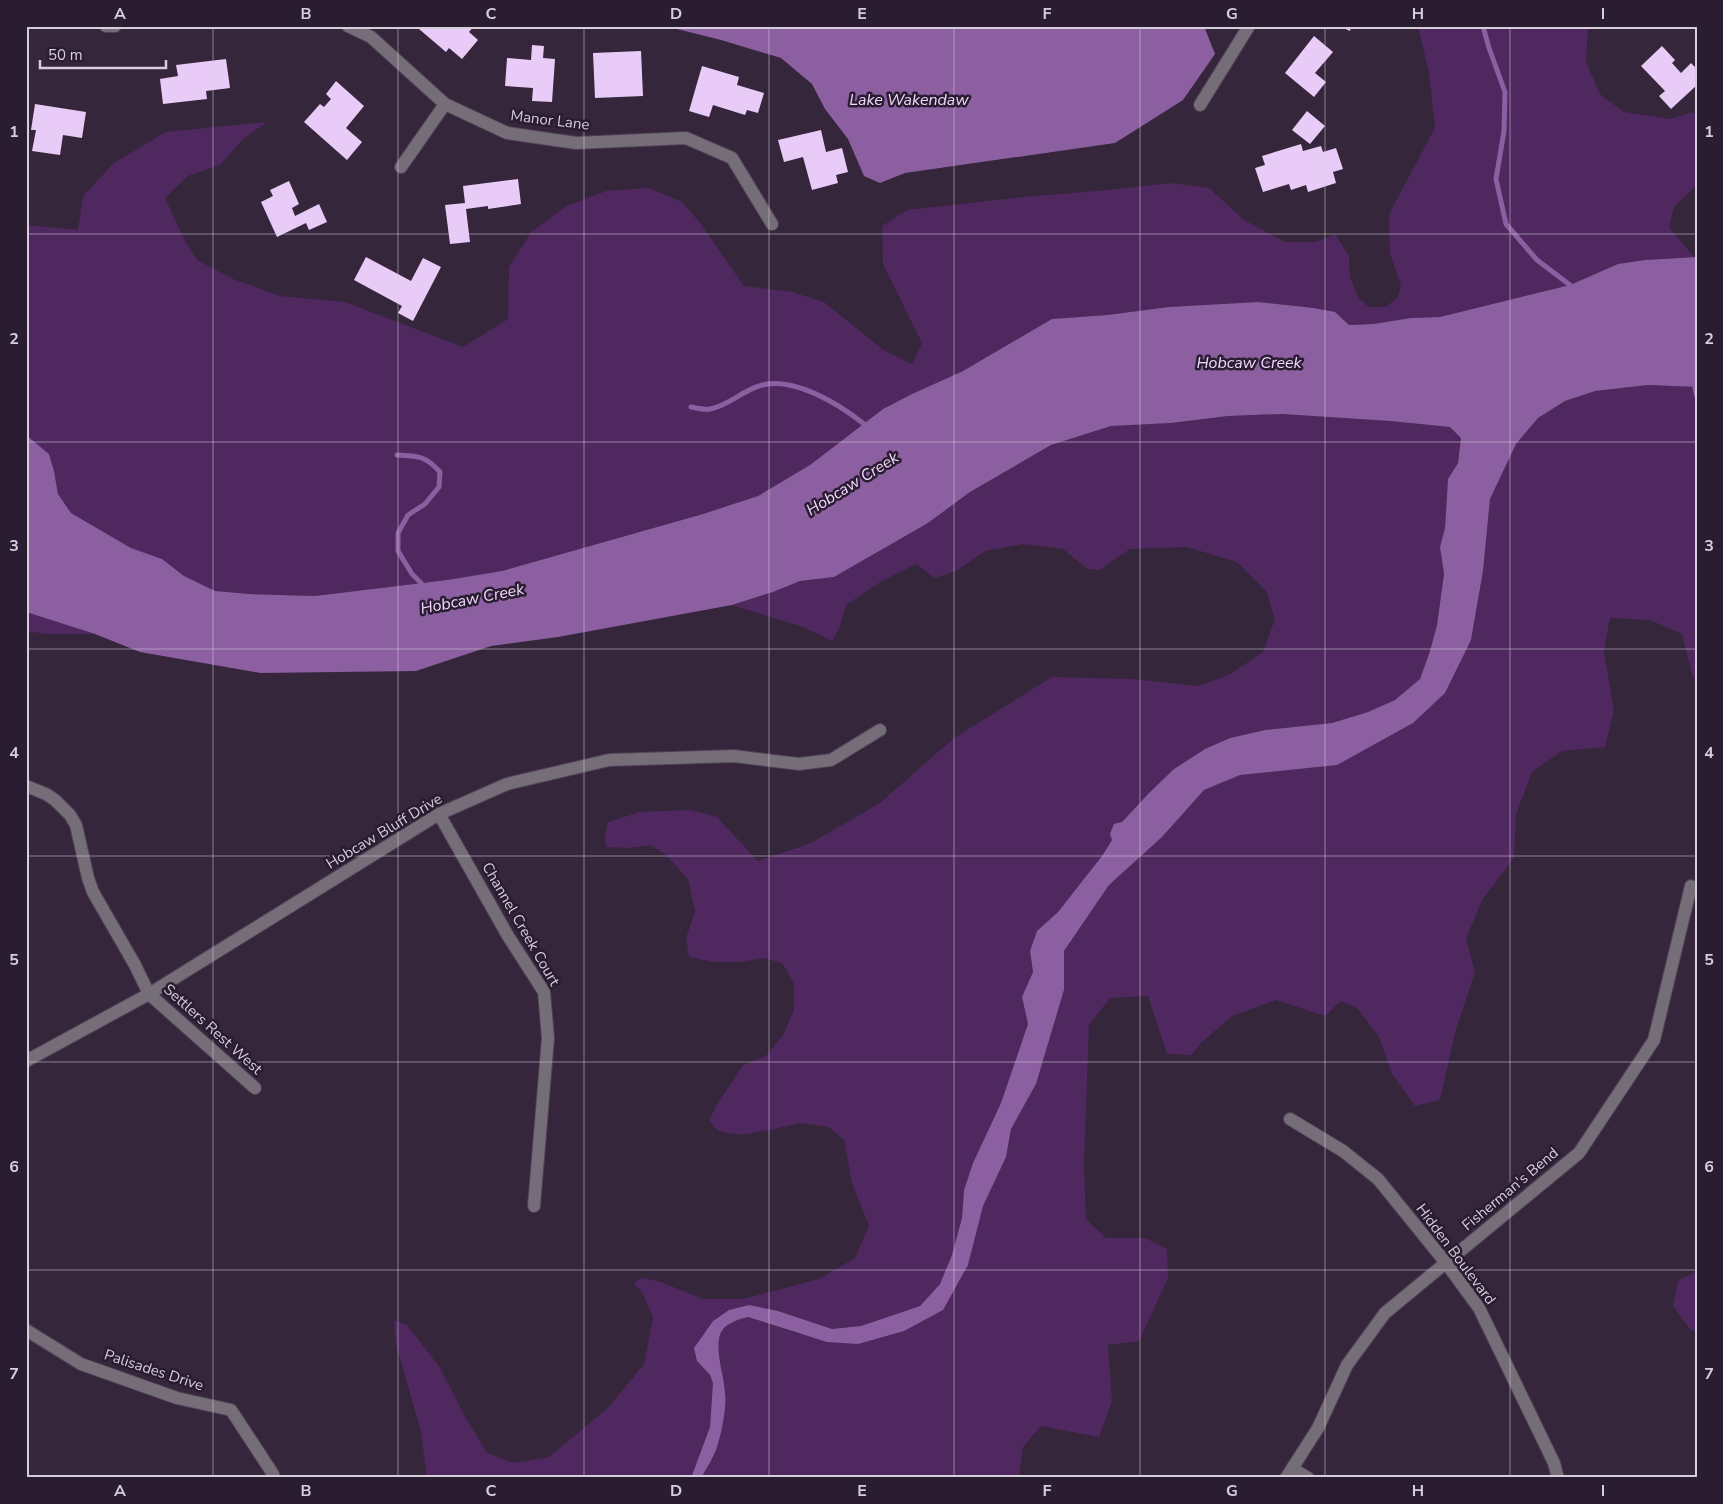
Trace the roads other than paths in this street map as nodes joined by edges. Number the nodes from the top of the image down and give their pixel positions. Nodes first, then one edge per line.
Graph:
1 (106, 26) edge
2 (115, 26) edge
3 (348, 26) edge
4 (1249, 26) edge
5 (445, 104) junction
6 (1200, 105) dead end
7 (401, 167) dead end
8 (772, 224) dead end
9 (880, 730) dead end
10 (26, 786) edge
11 (439, 814) junction
12 (1691, 886) dead end
13 (149, 994) junction
14 (26, 1061) edge
15 (255, 1088) dead end
16 (1290, 1119) dead end
17 (534, 1206) dead end
18 (1446, 1263) junction
19 (26, 1330) edge
20 (1289, 1473) edge
21 (273, 1478) edge
22 (1308, 1478) edge
23 (1558, 1478) edge

1 - 2 street
3 - 5 street, Manor Lane
4 - 6 street
5 - 7 street
5 - 8 street, Manor Lane
9 - 11 street, Hobcaw Bluff Drive
10 - 13 street
11 - 13 street, Hobcaw Bluff Drive
11 - 17 street, Channel Creek Court
12 - 18 street, Fisherman's Bend
13 - 14 street, Hobcaw Bluff Drive
13 - 15 street, Settlers Rest West
16 - 18 street, Hidden Boulevard
18 - 20 street, Fisherman's Bend
18 - 23 street, Hidden Boulevard
19 - 21 street, Palisades Drive
20 - 22 street

